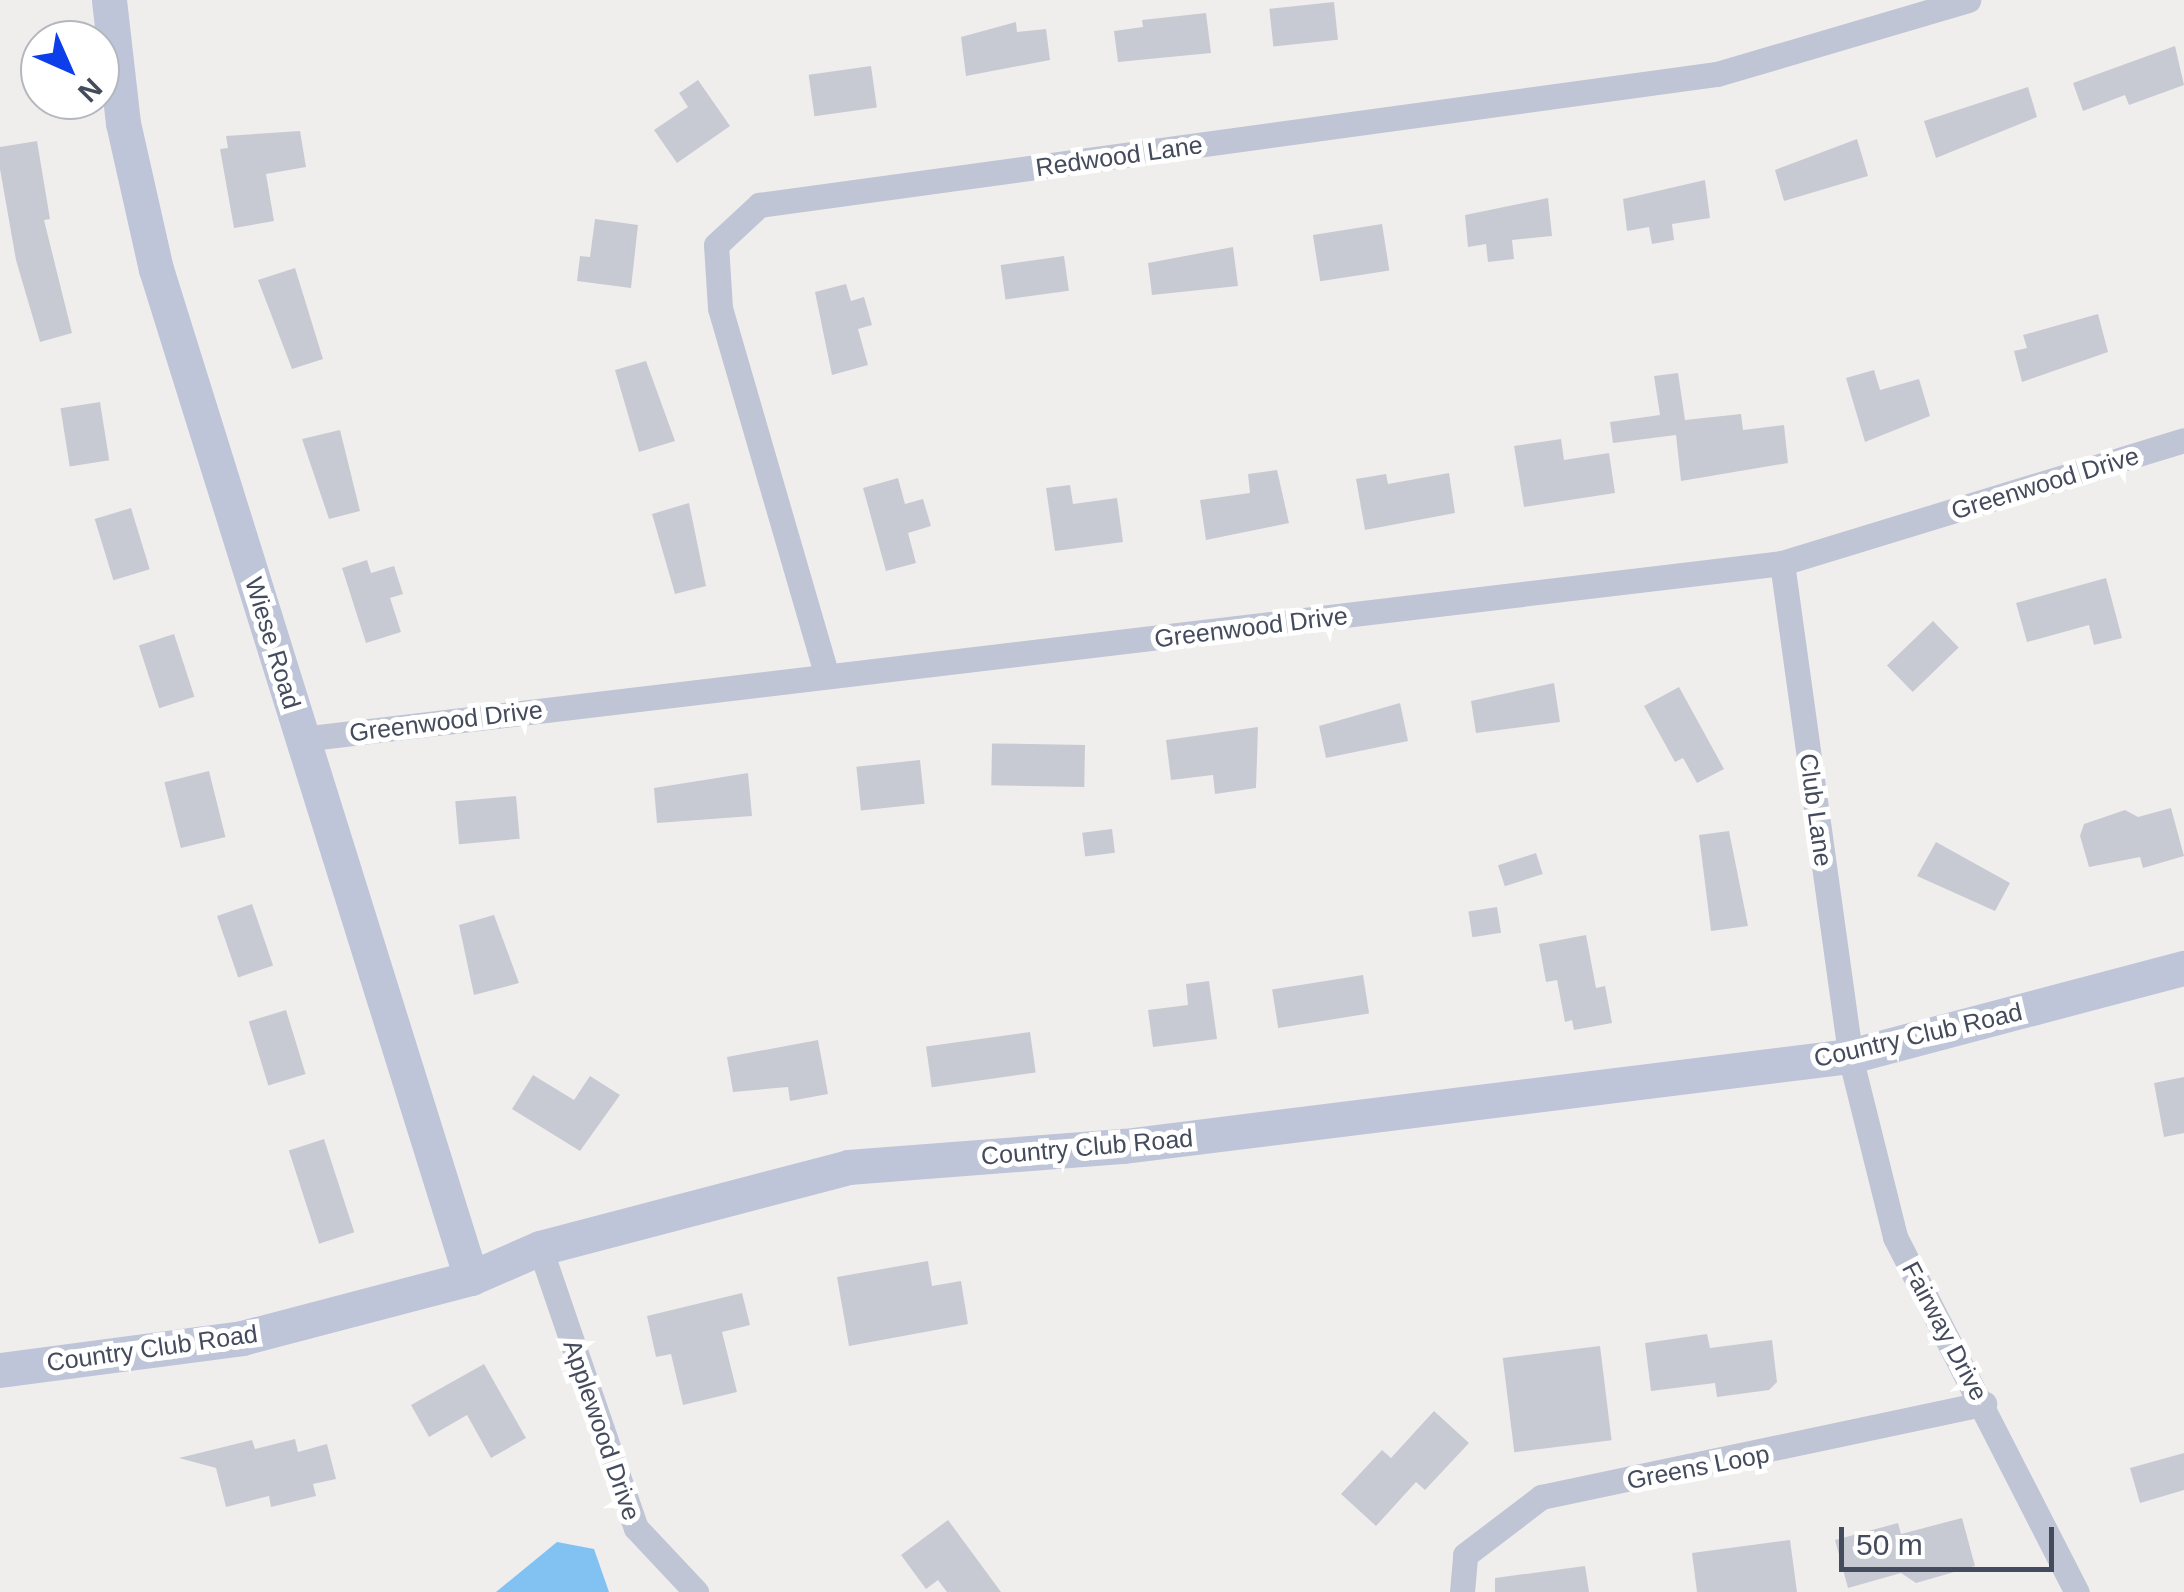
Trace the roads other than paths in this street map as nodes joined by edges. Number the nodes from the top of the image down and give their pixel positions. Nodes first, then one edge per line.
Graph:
1 (109, 0) edge
2 (1968, 0) edge
3 (2184, 440) edge
4 (1782, 563) junction
5 (826, 673) junction
6 (302, 738) junction
7 (2184, 968) edge
8 (1850, 1056) junction
9 (540, 1248) junction
10 (471, 1278) junction
11 (0, 1370) edge
12 (1984, 1404) junction
13 (696, 1592) edge
14 (1462, 1592) edge
15 (2077, 1592) edge

1 - 6 street, Wiese Road
2 - 5 street, Redwood Lane
3 - 4 street, Greenwood Drive
4 - 5 street, Greenwood Drive
4 - 8 street, Club Lane
5 - 6 street, Greenwood Drive
6 - 10 street, Wiese Road
7 - 8 street, Country Club Road
8 - 9 street, Country Club Road
8 - 12 street, Fairway Drive
9 - 10 street, Country Club Road
9 - 13 street, Applewood Drive
10 - 11 street, Country Club Road
12 - 14 street, Greens Loop
12 - 15 street, Fairway Drive

